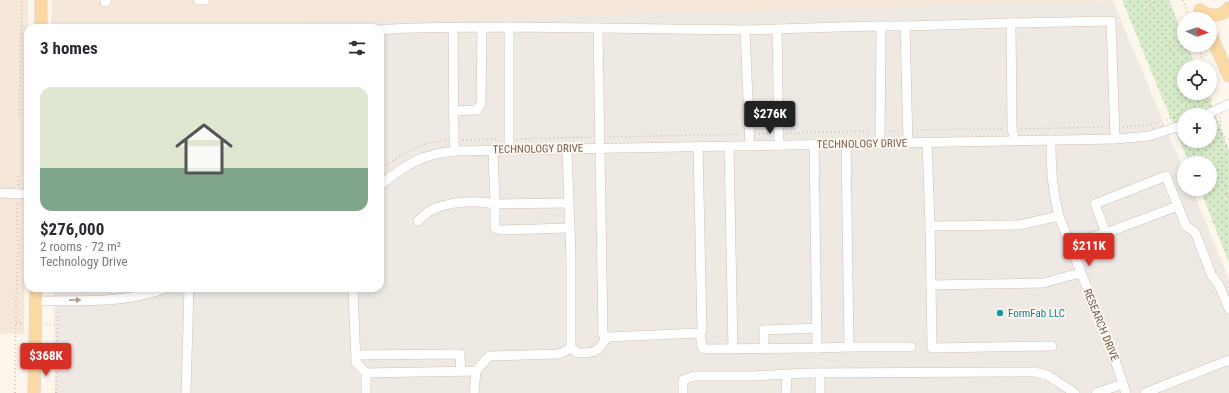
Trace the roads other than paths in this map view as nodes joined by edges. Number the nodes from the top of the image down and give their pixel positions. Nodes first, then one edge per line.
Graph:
1 (41, 0) edge
2 (198, 0) edge
3 (205, 0) edge
4 (1229, 8) edge
5 (1200, 10) edge
6 (1011, 23) junction
7 (40, 24) edge
8 (881, 26) junction
9 (905, 26) junction
10 (509, 27) junction
11 (453, 28) junction
12 (482, 28) junction
13 (598, 28) junction
14 (777, 29) junction
15 (384, 30) edge
16 (746, 30) junction
17 (1217, 49) edge
18 (1229, 76) edge
19 (1229, 104) edge
20 (1217, 110) edge
21 (454, 111) junction
22 (1177, 127) edge
23 (1115, 139) junction
24 (1051, 140) junction
25 (1014, 141) junction
26 (928, 142) junction
27 (880, 143) junction
28 (908, 143) junction
29 (814, 144) junction
30 (846, 144) junction
31 (779, 145) junction
32 (729, 146) junction
33 (750, 146) junction
34 (698, 147) junction
35 (599, 148) junction
36 (568, 149) junction
37 (493, 150) junction
38 (509, 150) junction
39 (455, 151) junction
40 (384, 182) edge
41 (0, 193) edge
42 (24, 194) edge
43 (569, 203) junction
44 (494, 204) junction
45 (1178, 206) junction
46 (1058, 216) junction
47 (418, 221) dead end
48 (930, 226) junction
49 (570, 228) junction
50 (1106, 233) junction
51 (1069, 244) junction
52 (1080, 273) junction
53 (931, 286) junction
54 (36, 292) edge
55 (156, 292) edge
56 (189, 292) edge
57 (353, 292) edge
58 (36, 301) junction
59 (1229, 309) edge
60 (817, 328) junction
61 (700, 333) junction
62 (607, 336) junction
63 (1052, 346) dead end
64 (849, 347) junction
65 (911, 347) dead end
66 (571, 348) junction
67 (818, 348) junction
68 (733, 349) junction
69 (764, 349) junction
70 (356, 355) junction
71 (1229, 360) edge
72 (461, 371) junction
73 (476, 371) junction
74 (366, 373) junction
75 (820, 373) junction
76 (787, 374) junction
77 (1125, 388) edge
78 (34, 393) edge
79 (186, 393) edge
80 (366, 393) edge
81 (474, 393) edge
82 (683, 393) edge
83 (786, 393) edge
84 (820, 393) edge
85 (1076, 393) edge
86 (1096, 393) edge
87 (1145, 393) edge

1 - 7 main road
2 - 3 street
4 - 5 main road
6 - 9 street
6 - 23 street
6 - 25 street
8 - 9 street
8 - 14 street
8 - 27 street
9 - 28 street
10 - 12 street
10 - 13 street
10 - 38 street
11 - 12 street
11 - 15 street
11 - 21 street
12 - 21 street
13 - 16 street
13 - 35 street
14 - 16 street
14 - 31 street
16 - 33 street
17 - 18 main road
19 - 20 street
21 - 39 street
22 - 23 street, TECHNOLOGY DRIVE
23 - 24 street, TECHNOLOGY DRIVE
24 - 25 street, TECHNOLOGY DRIVE
24 - 46 street, RESEARCH DRIVE
25 - 26 street, TECHNOLOGY DRIVE
26 - 28 street, TECHNOLOGY DRIVE
26 - 48 street
27 - 28 street, TECHNOLOGY DRIVE
27 - 30 street, TECHNOLOGY DRIVE
29 - 30 street, TECHNOLOGY DRIVE
29 - 31 street, TECHNOLOGY DRIVE
29 - 60 street
30 - 64 street
31 - 33 street, TECHNOLOGY DRIVE
32 - 33 street, TECHNOLOGY DRIVE
32 - 34 street, TECHNOLOGY DRIVE
32 - 68 street
34 - 35 street, TECHNOLOGY DRIVE
34 - 61 street
35 - 36 street, TECHNOLOGY DRIVE
35 - 62 street
36 - 38 street, TECHNOLOGY DRIVE
36 - 43 street
37 - 38 street, TECHNOLOGY DRIVE
37 - 39 street, TECHNOLOGY DRIVE
37 - 44 street
39 - 40 street, TECHNOLOGY DRIVE
41 - 42 street
43 - 44 street
43 - 49 street
44 - 47 street
44 - 49 street
45 - 50 street
45 - 50 street
45 - 59 street
46 - 48 street
46 - 51 street, RESEARCH DRIVE
48 - 53 street
49 - 66 street
50 - 51 street
51 - 52 street, RESEARCH DRIVE
52 - 53 street
52 - 77 street, RESEARCH DRIVE
53 - 63 street
54 - 58 main road
58 -> 55 street
56 - 79 street
57 - 70 street
58 - 78 main road
60 - 67 street
60 - 69 street
61 - 62 street
61 - 68 street
62 - 66 street
64 - 65 street
64 - 67 street
66 - 73 street
67 - 69 street
68 - 69 street
70 - 72 street
70 - 74 street
71 - 87 street
72 - 73 street
72 - 74 street
73 - 81 street
74 - 80 street
75 - 76 street
75 - 84 street
75 - 85 street
76 - 82 street
76 - 83 street
77 - 86 street

